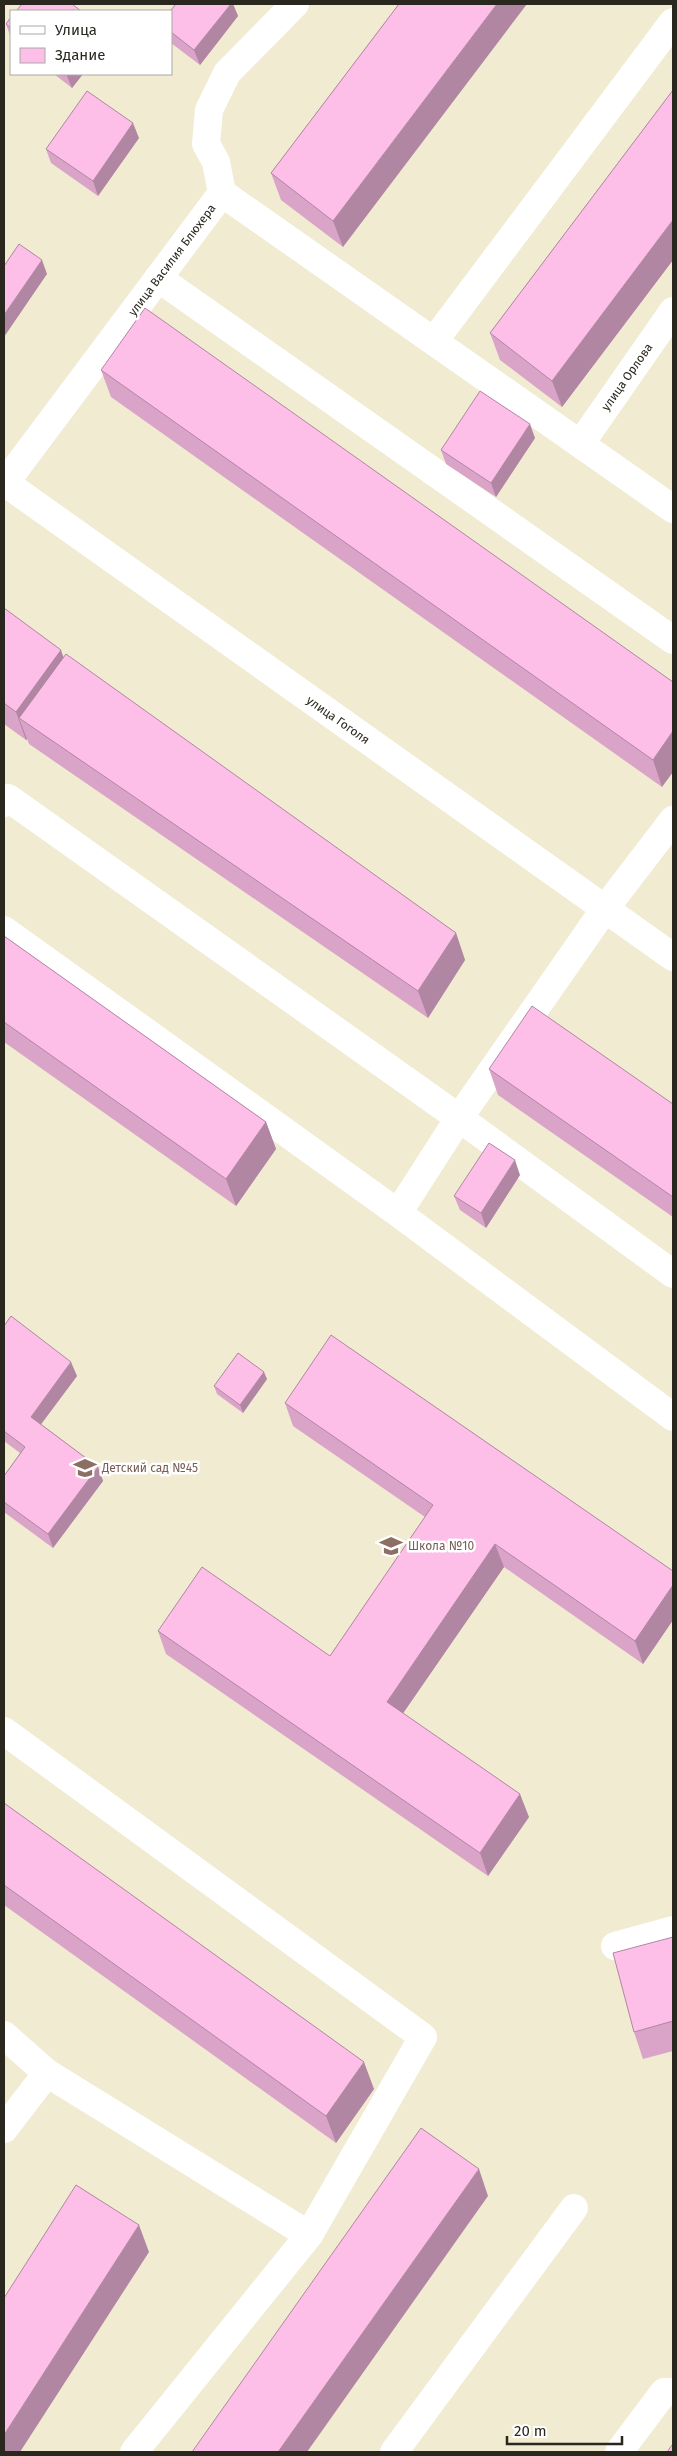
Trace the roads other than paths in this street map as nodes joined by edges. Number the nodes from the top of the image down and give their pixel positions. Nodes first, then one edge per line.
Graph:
1 (295, 4) edge
2 (673, 22) edge
3 (222, 193) junction
4 (158, 278) junction
5 (673, 311) edge
6 (434, 341) junction
7 (581, 443) junction
8 (4, 482) edge
9 (673, 509) edge
10 (673, 640) edge
11 (4, 803) edge
12 (673, 820) edge
13 (604, 910) junction
14 (4, 930) edge
15 (673, 957) edge
16 (459, 1118) junction
17 (398, 1213) junction
18 (673, 1274) edge
19 (673, 1417) edge
20 (4, 1732) edge
21 (673, 1930) edge
22 (615, 1946) dead end
23 (4, 2035) edge
24 (47, 2072) junction
25 (4, 2129) edge
26 (574, 2208) dead end
27 (309, 2235) junction
28 (673, 2392) edge
29 (134, 2452) edge
30 (394, 2452) edge
31 (619, 2452) edge

1 - 3 main road, улица Василия Блюхера
2 - 6 main road
3 - 4 main road, улица Василия Блюхера
3 - 6 main road
4 - 8 main road, улица Василия Блюхера
4 - 10 main road
5 - 7 main road, улица Орлова
6 - 7 main road
7 - 9 main road
8 - 13 main road, улица Гоголя
11 - 16 main road
12 - 13 main road
13 - 15 main road, улица Гоголя
13 - 16 main road
14 - 17 main road
16 - 17 main road
16 - 18 main road
17 - 19 main road
20 - 27 main road
21 - 22 main road
23 - 24 main road
24 - 25 main road
24 - 27 main road
26 - 30 main road
27 - 29 main road
28 - 31 main road

